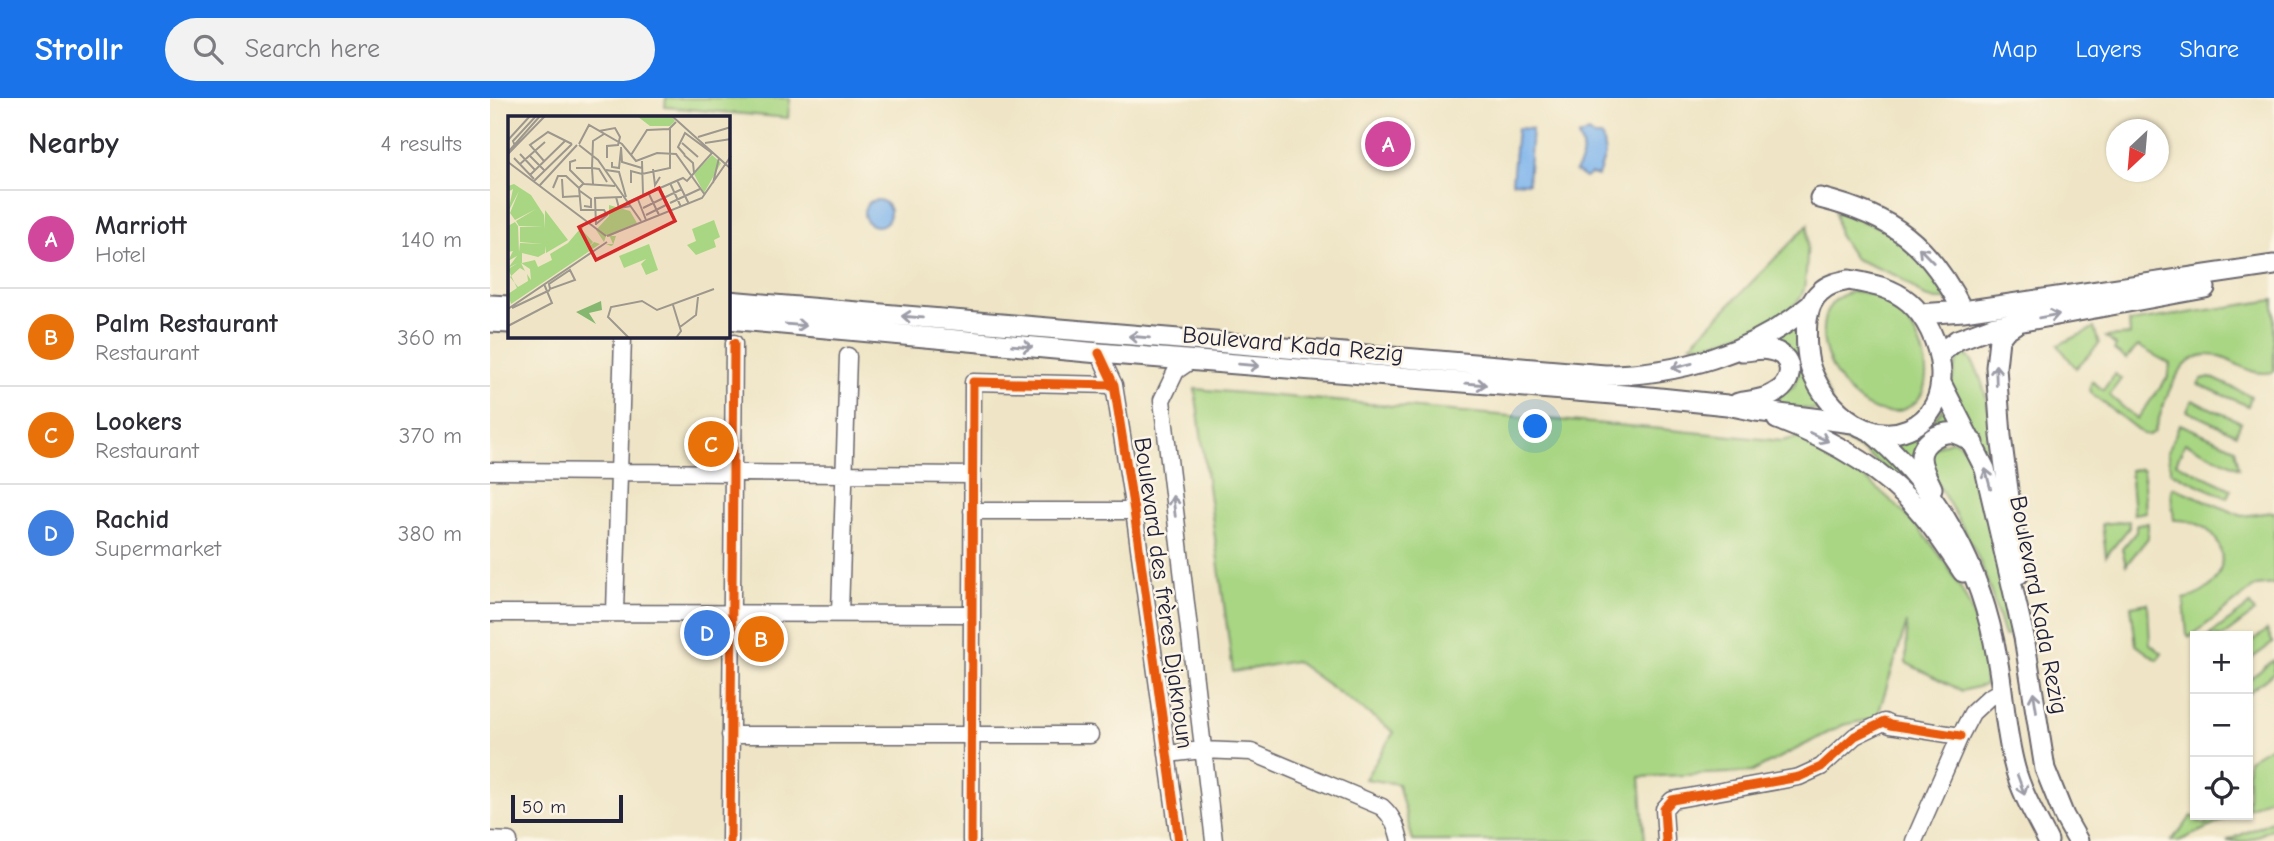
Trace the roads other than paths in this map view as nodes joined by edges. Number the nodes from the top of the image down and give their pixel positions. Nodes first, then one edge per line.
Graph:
1 (1820, 198) dead end
2 (2274, 265) edge
3 (2227, 278) junction
4 (2274, 278) edge
5 (730, 301) edge
6 (490, 305) edge
7 (508, 306) edge
8 (1810, 306) junction
9 (1963, 311) junction
10 (1920, 314) junction
11 (730, 318) edge
12 (490, 322) edge
13 (2018, 322) junction
14 (508, 323) edge
15 (622, 338) edge
16 (734, 343) dead end
17 (1099, 353) junction
18 (1730, 353) junction
19 (1940, 353) junction
20 (848, 356) dead end
21 (1192, 360) junction
22 (1941, 383) junction
23 (1114, 385) junction
24 (1727, 405) junction
25 (1756, 411) junction
26 (1861, 426) junction
27 (1974, 443) junction
28 (490, 471) edge
29 (733, 471) junction
30 (618, 472) junction
31 (844, 473) junction
32 (972, 475) junction
33 (972, 511) junction
34 (1134, 511) junction
35 (1943, 511) junction
36 (1981, 598) junction
37 (615, 612) junction
38 (490, 613) edge
39 (732, 613) junction
40 (840, 614) junction
41 (971, 614) junction
42 (2024, 637) junction
43 (2002, 690) junction
44 (730, 735) junction
45 (971, 736) junction
46 (1090, 736) dead end
47 (1960, 736) junction
48 (1202, 750) junction
49 (1168, 754) junction
50 (490, 840) edge
51 (509, 841) edge
52 (730, 841) edge
53 (971, 841) edge
54 (1180, 841) edge
55 (1214, 841) edge
56 (1399, 841) edge
57 (1666, 841) edge
58 (1914, 841) edge
59 (2048, 841) edge
60 (2078, 841) edge

9 -> 1 main road
2 - 3 main road
3 - 4 main road
3 - 9 main road
13 -> 3 main road
18 -> 5 main road, Boulevard Kada Rezig
6 - 7 main road
8 - 10 main road, Boulevard Kada Rezig
8 - 18 main road, Boulevard Kada Rezig
8 - 26 main road
9 - 10 main road
10 - 19 main road, Boulevard Kada Rezig
11 -> 17 main road, Boulevard Kada Rezig
12 - 14 main road
13 - 19 main road
42 -> 13 main road
15 - 30 street
16 - 29 street
17 - 21 main road, Boulevard Kada Rezig
17 - 23 street, Boulevard des frères Djaknoun
18 - 24 main road
19 - 22 main road, Boulevard Kada Rezig
20 - 31 street
21 -> 24 main road, Boulevard Kada Rezig
48 -> 21 street, Boulevard des frères Djaknoun
22 - 26 main road, Boulevard Kada Rezig
22 - 27 main road, Boulevard Kada Rezig
23 - 32 street
23 - 34 street, Boulevard des frères Djaknoun
24 - 25 main road, Boulevard Kada Rezig
25 - 26 main road, Boulevard Kada Rezig
25 -> 36 main road
26 - 35 main road
27 - 35 main road
42 -> 27 main road, Boulevard Kada Rezig
28 - 30 street
29 - 30 street
29 - 31 street
29 - 39 street
30 - 37 street
31 - 32 street
31 - 40 street
32 - 33 street
33 - 34 street
33 - 41 street
34 - 49 street, Boulevard des frères Djaknoun
35 - 36 main road, Boulevard Kada Rezig
36 - 43 main road, Boulevard Kada Rezig
37 - 38 street
37 - 39 street
39 - 40 street
39 - 44 street
40 - 41 street
41 - 45 street
60 -> 42 main road, Boulevard Kada Rezig
43 - 47 street
43 -> 59 main road, Boulevard Kada Rezig
44 - 45 street
44 - 52 street
45 - 46 street
45 - 53 street
47 - 57 street
47 - 58 street
48 - 49 street
48 - 55 street, Boulevard des frères Djaknoun
48 - 56 street
49 - 54 street, Boulevard des frères Djaknoun
50 - 51 street

